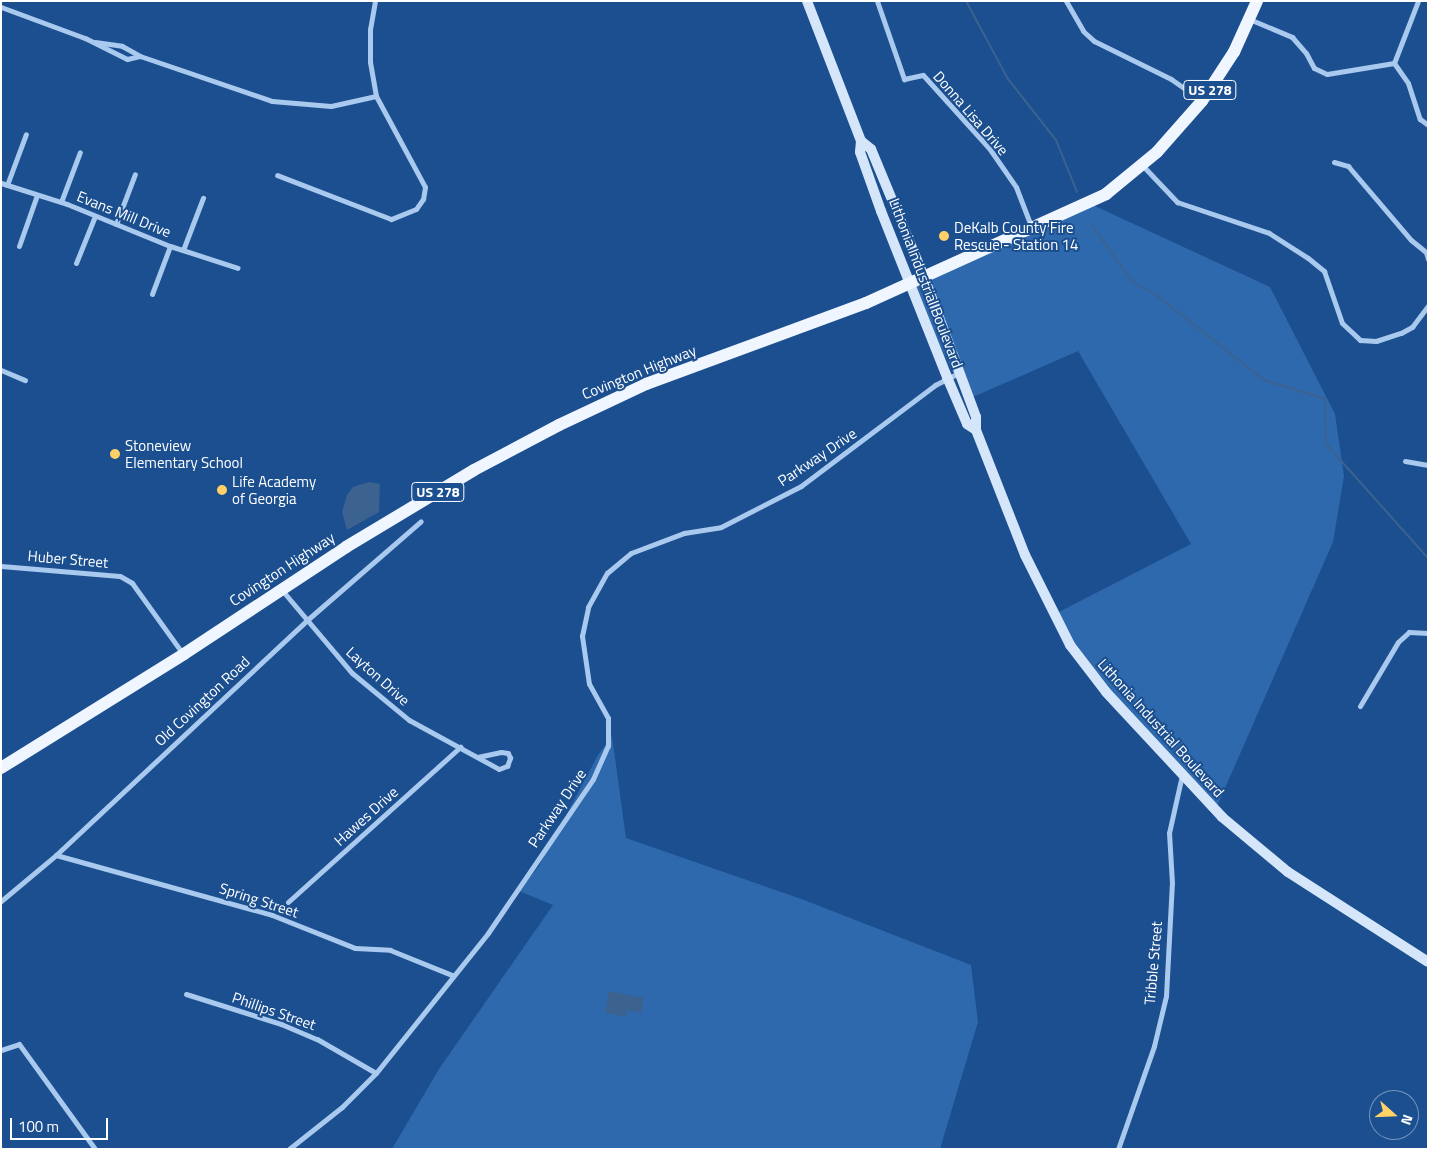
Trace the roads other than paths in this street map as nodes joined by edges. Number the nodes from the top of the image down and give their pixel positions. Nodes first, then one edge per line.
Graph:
1 (375, 1) edge
2 (807, 1) edge
3 (877, 1) edge
4 (1066, 1) edge
5 (1257, 1) edge
6 (1418, 1) edge
7 (1, 8) edge
8 (1249, 19) junction
9 (96, 42) junction
10 (140, 56) junction
11 (1394, 63) junction
12 (376, 96) junction
13 (1202, 101) junction
14 (1428, 125) edge
15 (26, 134) dead end
16 (861, 142) junction
17 (80, 152) dead end
18 (1334, 162) dead end
19 (1142, 166) junction
20 (135, 174) dead end
21 (277, 175) dead end
22 (4, 184) edge
23 (37, 194) junction
24 (203, 198) dead end
25 (61, 202) junction
26 (95, 216) junction
27 (116, 224) junction
28 (1032, 229) junction
29 (19, 246) dead end
30 (170, 246) junction
31 (184, 250) junction
32 (1428, 259) edge
33 (76, 263) dead end
34 (238, 268) dead end
35 (924, 277) junction
36 (910, 283) junction
37 (152, 294) dead end
38 (1428, 306) edge
39 (1, 370) edge
40 (960, 373) junction
41 (947, 377) junction
42 (25, 380) dead end
43 (976, 430) junction
44 (1404, 461) dead end
45 (1428, 465) edge
46 (421, 521) dead end
47 (1, 566) edge
48 (281, 589) junction
49 (306, 621) junction
50 (1428, 633) edge
51 (184, 654) junction
52 (1360, 706) dead end
53 (460, 748) junction
54 (478, 757) junction
55 (1, 768) edge
56 (1182, 774) junction
57 (56, 855) junction
58 (1, 901) edge
59 (288, 902) dead end
60 (1428, 962) edge
61 (452, 975) junction
62 (186, 994) dead end
63 (1, 1050) edge
64 (376, 1073) junction
65 (94, 1149) edge
66 (289, 1149) edge
67 (1118, 1149) edge

1 - 12 street
2 - 16 main road, Lithonia Industrial Boulevard
3 - 28 street, Donna Lisa Drive
4 - 13 street
5 - 8 main road, Covington Highway / US 278
6 - 11 street
7 - 9 street
8 - 11 street
8 - 13 main road, Covington Highway / US 278
9 - 10 street
9 - 10 street
10 - 12 street
11 - 14 street
12 - 21 street
13 - 19 main road, Covington Highway / US 278
15 - 22 street
16 - 35 main road, Lithonia Industrial Boulevard
16 - 36 main road, Lithonia Industrial Boulevard
17 - 25 street
18 - 32 street
19 - 28 main road, Covington Highway / US 278
19 - 38 street
20 - 27 street
22 - 23 street, Evans Mill Drive
23 - 25 street, Evans Mill Drive
23 - 29 street
24 - 31 street
25 - 26 street, Evans Mill Drive
26 - 27 street, Evans Mill Drive
26 - 33 street
27 - 30 street, Evans Mill Drive
28 - 35 main road, Covington Highway / US 278
30 - 31 street, Evans Mill Drive
30 - 37 street
31 - 34 street, Evans Mill Drive
35 - 36 main road, Covington Highway / US 278
35 - 40 main road, Lithonia Industrial Boulevard
36 - 41 main road, Lithonia Industrial Boulevard
36 - 48 main road, Covington Highway / US 278
39 - 42 street
40 - 41 street, Parkway Drive
40 - 43 main road, Lithonia Industrial Boulevard
41 - 43 main road, Lithonia Industrial Boulevard
41 - 61 street, Parkway Drive
43 - 56 main road, Lithonia Industrial Boulevard
44 - 45 street
46 - 49 street, Old Covington Road
47 - 51 street, Huber Street
48 - 49 street, Layton Drive
48 - 51 main road, Covington Highway / US 278
49 - 53 street, Layton Drive
49 - 57 street, Old Covington Road
50 - 52 street
51 - 55 main road, Covington Highway / US 278
53 - 54 street, Layton Drive
53 - 59 street, Hawes Drive
54 - 54 street, Layton Drive
56 - 60 main road, Lithonia Industrial Boulevard
56 - 67 street, Tribble Street
57 - 58 street, Old Covington Road
57 - 61 street, Spring Street
61 - 64 street, Parkway Drive
62 - 64 street, Phillips Street
63 - 65 street
64 - 66 street, Parkway Drive

